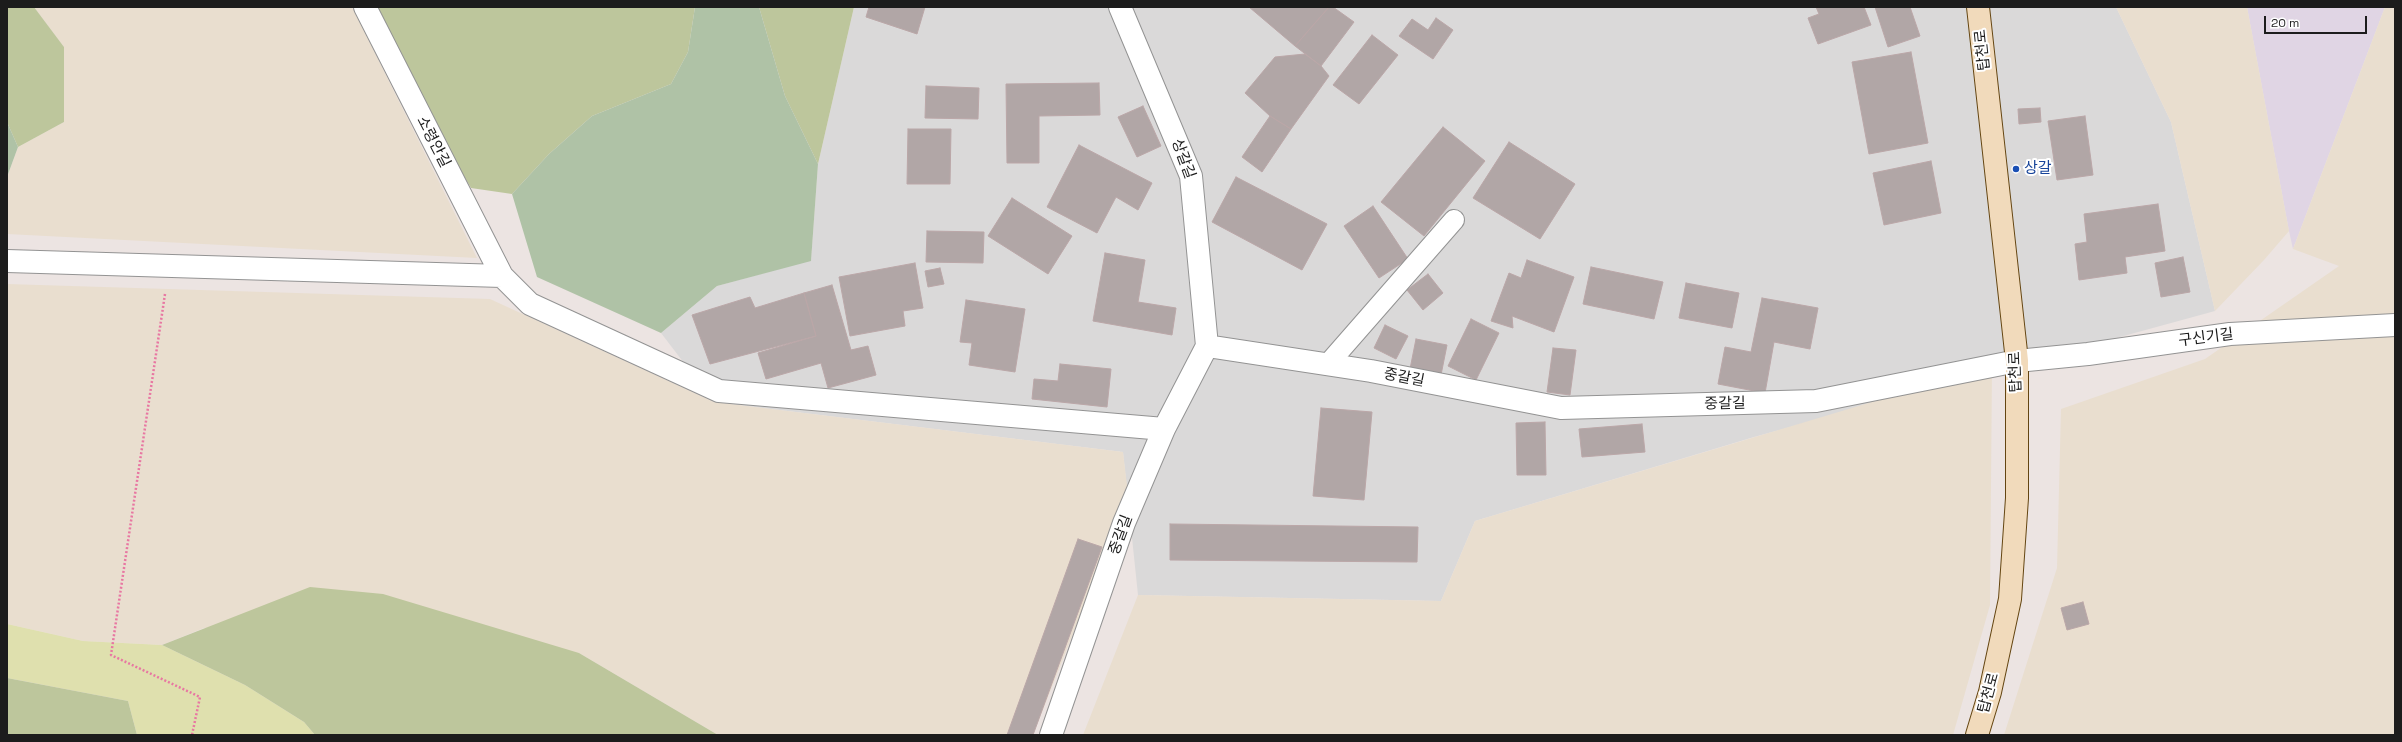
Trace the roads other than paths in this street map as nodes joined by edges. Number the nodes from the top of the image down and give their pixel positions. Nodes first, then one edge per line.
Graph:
1 (365, 7) edge
2 (1120, 7) edge
3 (1978, 7) edge
4 (1454, 220) dead end
5 (7, 261) edge
6 (502, 276) junction
7 (2395, 325) edge
8 (1207, 346) junction
9 (2017, 361) junction
10 (1328, 364) junction
11 (1164, 429) junction
12 (1051, 735) edge
13 (1977, 735) edge

1 - 6 street, 소령안길
2 - 8 street, 상갈길
3 - 9 main road, 탑천로
4 - 10 lane
5 - 6 street
6 - 11 street, 소령안길
7 - 9 street, 구신기길
8 - 10 street, 중갈길
8 - 11 street, 중갈길
9 - 10 street, 중갈길
9 - 13 main road, 탑천로
11 - 12 street, 중갈길

